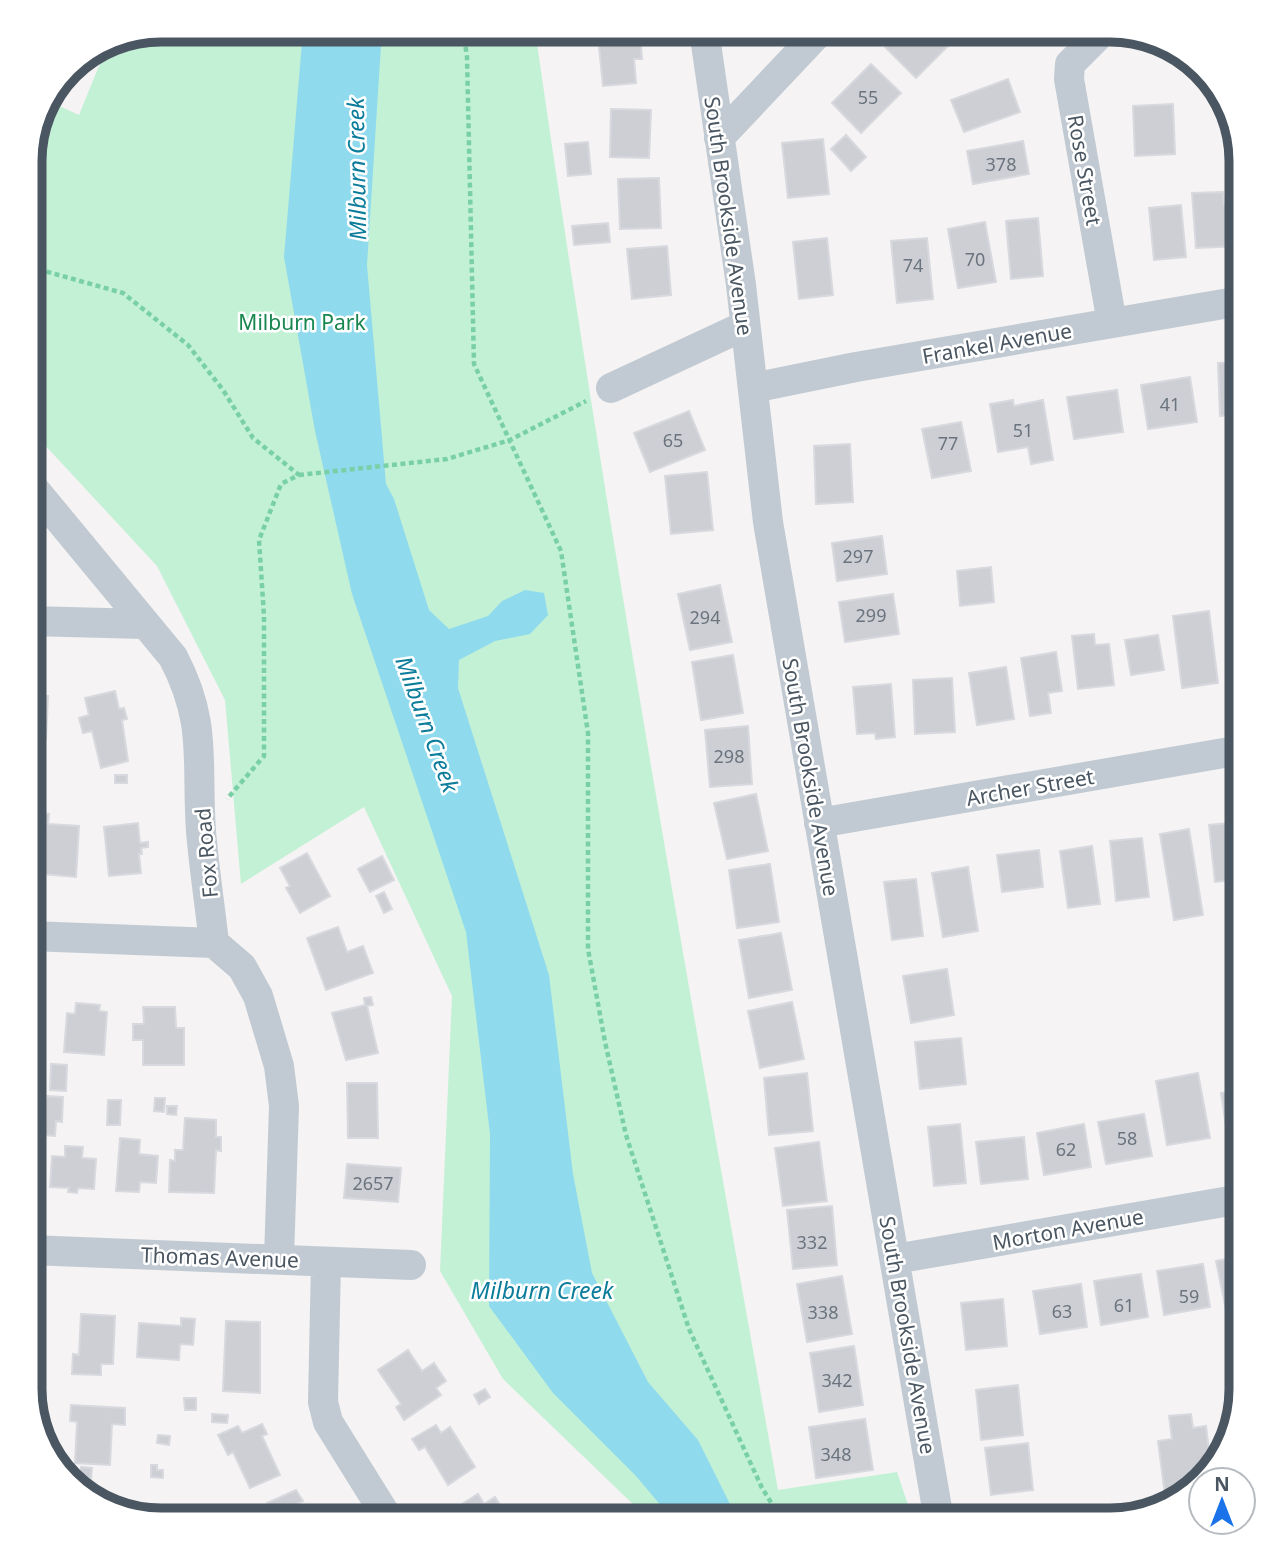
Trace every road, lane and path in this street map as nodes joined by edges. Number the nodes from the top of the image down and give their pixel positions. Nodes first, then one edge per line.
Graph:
1 (465, 42) edge
2 (706, 42) edge
3 (810, 42) edge
4 (1092, 42) edge
5 (719, 138) junction
6 (42, 270) edge
7 (1229, 303) edge
8 (1112, 323) junction
9 (744, 326) junction
10 (611, 388) joint
11 (753, 388) junction
12 (510, 440) junction
13 (299, 475) junction
14 (42, 499) edge
15 (42, 621) edge
16 (144, 624) junction
17 (1229, 752) edge
18 (819, 823) junction
19 (201, 829) junction
20 (42, 936) edge
21 (214, 943) junction
22 (1229, 1201) edge
23 (42, 1250) edge
24 (279, 1258) junction
25 (895, 1259) junction
26 (326, 1262) junction
27 (411, 1265) dead end
28 (382, 1508) edge
29 (774, 1508) edge
30 (937, 1508) edge

1 - 12 path
2 - 5 street, South Brookside Avenue
3 - 5 street
4 - 8 street, Rose Street
5 - 9 street, South Brookside Avenue
6 - 13 path
7 - 8 street, Frankel Avenue
8 - 11 street, Frankel Avenue
9 - 10 street
9 - 11 street, South Brookside Avenue
10 - 12 path
11 - 18 street, South Brookside Avenue
12 - 13 path
12 - 29 path
13 - 19 path
14 - 16 street, Fox Road
15 - 16 street
16 - 19 street, Fox Road
17 - 18 street, Archer Street
18 - 25 street, South Brookside Avenue
19 - 21 street, Fox Road
20 - 21 street
21 - 24 street
22 - 25 street, Morton Avenue
23 - 24 street, Thomas Avenue
24 - 26 street, Thomas Avenue
25 - 30 street, South Brookside Avenue
26 - 27 street, Thomas Avenue
26 - 28 street

